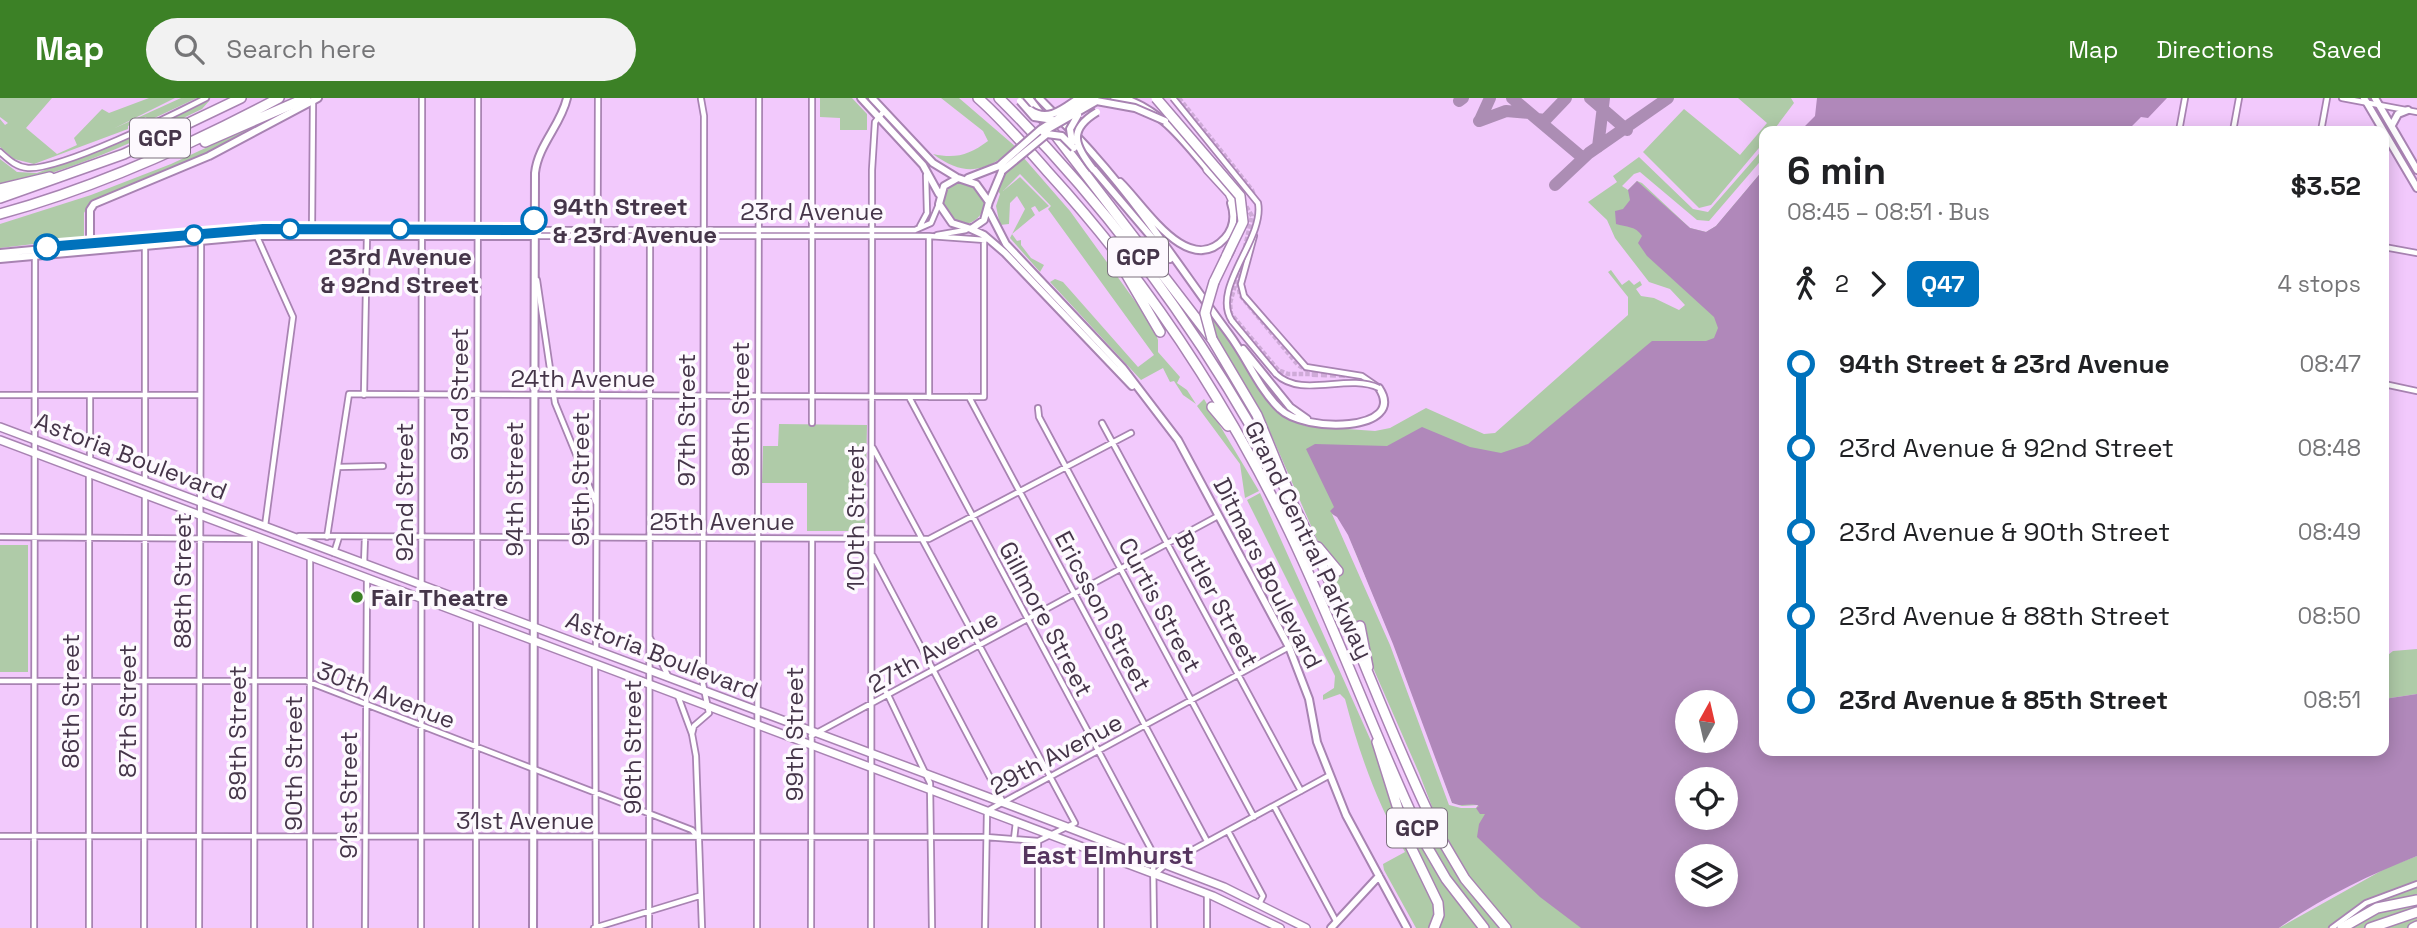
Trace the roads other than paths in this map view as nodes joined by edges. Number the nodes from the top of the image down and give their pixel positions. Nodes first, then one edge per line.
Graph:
1 (206, 98) edge
2 (241, 98) edge
3 (279, 98) edge
4 (422, 98) edge
5 (478, 98) edge
6 (598, 98) edge
7 (861, 98) edge
8 (872, 98) edge
9 (977, 98) edge
10 (999, 98) edge
11 (1039, 98) edge
12 (1080, 98) edge
13 (1156, 98) edge
14 (1173, 98) edge
15 (2185, 98) edge
16 (2239, 98) edge
17 (2327, 98) edge
18 (2342, 98) edge
19 (2375, 98) edge
20 (312, 99) edge
21 (567, 99) edge
22 (701, 99) edge
23 (759, 99) edge
24 (813, 99) edge
25 (1021, 99) edge
26 (1096, 99) edge
27 (1119, 99) edge
28 (2365, 100) edge
29 (2380, 102) edge
30 (2408, 110) junction
31 (2417, 112) edge
32 (881, 114) junction
33 (1055, 120) junction
34 (1165, 121) junction
35 (2180, 126) edge
36 (2234, 126) edge
37 (2321, 126) edge
38 (2380, 126) edge
39 (2392, 127) junction
40 (1028, 141) junction
41 (2389, 141) edge
42 (1074, 148) junction
43 (0, 152) edge
44 (1095, 155) junction
45 (163, 156) junction
46 (917, 159) junction
47 (1000, 168) junction
48 (1093, 169) junction
49 (1208, 169) junction
50 (2417, 170) edge
51 (76, 172) junction
52 (962, 178) junction
53 (2417, 188) edge
54 (0, 190) edge
55 (0, 198) edge
56 (939, 200) junction
57 (989, 202) junction
58 (989, 211) junction
59 (0, 214) edge
60 (915, 230) junction
61 (969, 230) junction
62 (312, 232) junction
63 (367, 232) junction
64 (422, 232) junction
65 (255, 233) junction
66 (477, 233) junction
67 (534, 233) junction
68 (598, 233) junction
69 (650, 233) junction
70 (704, 233) junction
71 (758, 233) junction
72 (812, 233) junction
73 (873, 233) junction
74 (929, 236) junction
75 (1254, 236) junction
76 (201, 237) junction
77 (986, 238) junction
78 (145, 242) junction
79 (90, 247) junction
80 (2389, 248) edge
81 (1114, 250) junction
82 (35, 252) junction
83 (0, 253) edge
84 (2417, 253) edge
85 (1227, 255) junction
86 (0, 260) edge
87 (1181, 270) junction
88 (535, 273) junction
89 (1160, 332) dead end
90 (1232, 337) junction
91 (1212, 340) junction
92 (2389, 385) edge
93 (1379, 388) junction
94 (2417, 391) edge
95 (0, 395) edge
96 (35, 395) junction
97 (90, 395) junction
98 (145, 395) junction
99 (201, 395) junction
100 (364, 395) junction
101 (422, 395) junction
102 (477, 395) junction
103 (534, 396) junction
104 (555, 396) junction
105 (598, 396) junction
106 (650, 396) junction
107 (704, 396) junction
108 (758, 397) junction
109 (812, 397) junction
110 (873, 397) junction
111 (909, 397) junction
112 (929, 397) junction
113 (969, 397) junction
114 (1144, 398) junction
115 (1212, 407) dead end
116 (1038, 408) dead end
117 (1307, 419) dead end
118 (812, 423) dead end
119 (1102, 424) dead end
120 (0, 427) edge
121 (1130, 433) dead end
122 (0, 440) edge
123 (34, 440) junction
124 (1241, 440) junction
125 (1113, 443) junction
126 (873, 448) junction
127 (34, 453) junction
128 (90, 461) junction
129 (383, 466) dead end
130 (338, 467) junction
131 (1066, 467) junction
132 (89, 473) junction
133 (145, 482) junction
134 (1018, 492) junction
135 (145, 494) junction
136 (199, 502) junction
137 (597, 505) junction
138 (1296, 513) junction
139 (200, 514) junction
140 (1218, 516) junction
141 (972, 517) junction
142 (265, 527) junction
143 (1305, 529) junction
144 (288, 536) junction
145 (0, 537) edge
146 (34, 537) junction
147 (90, 537) junction
148 (146, 537) junction
149 (327, 537) junction
150 (339, 537) junction
151 (365, 537) junction
152 (422, 538) junction
153 (477, 538) junction
154 (533, 538) junction
155 (597, 538) junction
156 (650, 538) junction
157 (200, 539) junction
158 (259, 539) junction
159 (704, 539) junction
160 (758, 539) junction
161 (812, 539) junction
162 (873, 540) junction
163 (923, 540) junction
164 (1167, 543) junction
165 (334, 554) junction
166 (310, 556) junction
167 (873, 556) junction
168 (364, 565) junction
169 (1120, 569) junction
170 (1338, 571) dead end
171 (883, 576) junction
172 (367, 578) junction
173 (872, 578) junction
174 (422, 586) junction
175 (1074, 594) junction
176 (421, 598) junction
177 (477, 607) junction
178 (476, 619) junction
179 (1027, 620) junction
180 (1360, 626) dead end
181 (533, 627) junction
182 (649, 638) junction
183 (533, 641) junction
184 (980, 645) junction
185 (1289, 647) junction
186 (596, 651) junction
187 (595, 664) junction
188 (933, 670) junction
189 (649, 671) junction
190 (872, 672) junction
191 (1238, 675) junction
192 (1369, 675) junction
193 (669, 678) junction
194 (0, 681) edge
195 (34, 681) junction
196 (89, 681) junction
197 (145, 681) junction
198 (200, 681) junction
199 (255, 681) junction
200 (310, 683) junction
201 (650, 684) junction
202 (705, 692) junction
203 (677, 695) junction
204 (888, 695) junction
205 (1192, 701) junction
206 (365, 704) junction
207 (872, 704) junction
208 (708, 706) junction
209 (757, 711) junction
210 (1370, 717) junction
211 (757, 724) junction
212 (1145, 725) junction
213 (421, 726) junction
214 (692, 734) junction
215 (813, 736) junction
216 (476, 748) junction
217 (1097, 750) junction
218 (871, 754) junction
219 (920, 760) junction
220 (871, 768) junction
221 (908, 768) junction
222 (534, 770) junction
223 (1332, 774) junction
224 (1051, 776) junction
225 (930, 783) junction
226 (1301, 791) junction
227 (597, 795) junction
228 (1004, 803) junction
229 (1275, 806) junction
230 (987, 811) junction
231 (650, 814) junction
232 (1254, 817) junction
233 (1016, 822) junction
234 (1067, 828) junction
235 (1228, 831) junction
236 (0, 836) edge
237 (34, 836) junction
238 (89, 836) junction
239 (144, 836) junction
240 (200, 836) junction
241 (254, 836) junction
242 (365, 836) junction
243 (310, 837) junction
244 (421, 837) junction
245 (476, 837) junction
246 (533, 837) junction
247 (596, 837) junction
248 (650, 837) junction
249 (698, 837) junction
250 (986, 837) junction
251 (1051, 837) junction
252 (757, 838) junction
253 (811, 838) junction
254 (872, 838) junction
255 (932, 838) junction
256 (1014, 839) junction
257 (1038, 841) junction
258 (1207, 841) junction
259 (1101, 853) junction
260 (1154, 859) junction
261 (1164, 865) junction
262 (1155, 875) junction
263 (1380, 876) junction
264 (2417, 884) edge
265 (1207, 894) junction
266 (699, 895) junction
267 (2417, 900) edge
268 (1259, 905) junction
269 (649, 911) junction
270 (2417, 912) edge
271 (2417, 919) edge
272 (1336, 921) junction
273 (1262, 924) edge
274 (34, 928) edge
275 (89, 928) edge
276 (144, 928) edge
277 (200, 928) edge
278 (254, 928) edge
279 (310, 928) edge
280 (365, 928) edge
281 (421, 928) edge
282 (476, 928) edge
283 (533, 928) edge
284 (595, 928) edge
285 (649, 928) edge
286 (702, 928) edge
287 (757, 928) edge
288 (811, 928) edge
289 (871, 928) edge
290 (932, 928) edge
291 (985, 928) edge
292 (1038, 928) edge
293 (1101, 928) edge
294 (1154, 928) edge
295 (1207, 928) edge
296 (1280, 928) edge
297 (1306, 928) edge
298 (1331, 928) edge
299 (1408, 928) edge
300 (1434, 928) edge
301 (1483, 928) edge
302 (1506, 928) edge
303 (2332, 928) edge
304 (2342, 928) edge
305 (2370, 928) edge

1 - 43 street
2 - 51 highway, GCP
3 - 45 highway, GCP
4 - 64 street, 92nd Street
5 - 66 street, 93rd Street
6 - 68 street, 95th Street
7 - 32 street
8 - 32 street
9 - 81 highway, Grand Central Parkway / GCP
10 - 138 highway, Grand Central Parkway / GCP
11 - 44 street
12 - 25 street, bridge
12 - 34 street, bridge
13 - 85 highway, bridge
14 - 75 street, bridge
15 - 35 street
16 - 36 street
17 - 37 street
18 - 28 street
19 - 29 street
20 - 45 highway
20 - 62 street
20 - 79 street
21 - 67 street, 94th Street
22 - 70 street, 97th Street
23 - 71 street, 98th Street
24 - 72 street
25 - 33 street, bridge
25 - 91 highway
26 - 33 street, bridge
26 - 40 street, bridge
26 - 42 street, bridge
27 - 34 street, bridge
27 - 48 street, bridge
28 - 29 street
28 - 38 street
29 - 30 street
29 - 39 street
30 - 31 street
30 - 39 street
32 - 46 street
32 - 52 street
32 - 73 street, 100th Street
33 - 40 street, bridge
34 - 49 street
39 - 50 street
40 - 47 street, bridge
41 - 53 street
42 - 47 street, bridge
42 - 48 street, bridge
44 - 49 street
44 - 87 street
45 - 59 highway, GCP
46 - 56 street
46 - 60 street
47 - 52 street
47 - 57 street
48 - 87 street
49 - 85 highway, bridge
51 - 54 highway
51 - 55 highway, GCP
52 - 56 street
52 - 57 street
56 - 60 street, 23rd Avenue
56 - 61 street
57 - 58 street
58 - 61 street
58 - 114 street, Ditmars Boulevard
60 - 73 street, 23rd Avenue
61 - 74 street, 23rd Avenue
61 - 77 street, Ditmars Boulevard
62 - 63 street, 23rd Avenue
62 - 65 street, 23rd Avenue
63 - 64 street, 23rd Avenue
63 - 100 street
64 - 66 street, 23rd Avenue
64 - 101 street, 92nd Street
65 - 76 street, 23rd Avenue
65 - 142 street
66 - 67 street, 23rd Avenue
66 - 102 street, 93rd Street
67 - 68 street, 23rd Avenue
67 - 88 street, 94th Street
68 - 69 street, 23rd Avenue
68 - 105 street, 95th Street
69 - 70 street, 23rd Avenue
69 - 106 street, 96th Street
70 - 71 street, 23rd Avenue
70 - 107 street, 97th Street
71 - 72 street, 23rd Avenue
71 - 108 street, 98th Street
72 - 73 street, 23rd Avenue
72 - 109 street
73 - 74 street, 23rd Avenue
73 - 110 street, 100th Street
74 - 77 street, 23rd Avenue
74 - 112 street
75 - 93 street, bridge
75 - 93 street, bridge
76 - 78 street, 23rd Avenue
76 - 99 street, 88th Street
77 - 113 street, 24th Avenue
77 - 114 street, Ditmars Boulevard
78 - 79 street, 23rd Avenue
78 - 98 street
79 - 82 street, 23rd Avenue
80 - 84 street
81 - 89 highway
81 - 124 highway, Grand Central Parkway / GCP
82 - 83 street, 23rd Avenue
82 - 86 street, 23rd Avenue
82 - 96 street
85 - 91 highway, bridge
87 - 90 street
88 - 103 street, 94th Street
88 - 104 street
90 - 93 street
90 - 117 street
91 - 138 highway
92 - 94 street
95 - 96 street
96 - 97 street
96 - 123 street
97 - 98 street
97 - 128 street
98 - 99 street
98 - 133 street
99 - 136 street, 88th Street
100 - 101 street, 24th Avenue
100 - 130 street, 24th Avenue
101 - 102 street, 24th Avenue
101 - 152 street, 92nd Street
102 - 103 street, 24th Avenue
102 - 153 street, 93rd Street
103 - 104 street, 24th Avenue
103 - 154 street, 94th Street
104 - 105 street, 24th Avenue
104 - 137 street
105 - 106 street, 24th Avenue
105 - 137 street, 95th Street
106 - 107 street, 24th Avenue
106 - 156 street, 96th Street
107 - 108 street, 24th Avenue
107 - 159 street, 97th Street
108 - 109 street, 24th Avenue
108 - 160 street, 98th Street
109 - 110 street, 24th Avenue
109 - 118 street
110 - 111 street, 24th Avenue
110 - 126 street, 100th Street
111 - 112 street, 24th Avenue
111 - 141 street, Gillmore Street
112 - 113 street, 24th Avenue
113 - 134 street, Ericsson Street
114 - 140 street, Ditmars Boulevard
115 - 124 highway
116 - 131 street, Curtis Street
119 - 125 street, Butler Street
120 - 123 main road, Astoria Boulevard
121 - 125 street, 25th Avenue
122 - 127 main road, Astoria Boulevard
123 - 127 street
123 - 128 main road, Astoria Boulevard
124 - 210 highway, Grand Central Parkway / GCP
125 - 131 street, 25th Avenue
125 - 164 street, Butler Street
126 - 162 street, 100th Street
126 - 163 street
127 - 132 main road, Astoria Boulevard
127 - 146 street
128 - 133 main road, Astoria Boulevard
129 - 130 street
130 - 149 street
131 - 134 street, 25th Avenue
131 - 169 street, Curtis Street
132 - 135 main road, Astoria Boulevard
132 - 147 street, 86th Street
133 - 136 main road, Astoria Boulevard
134 - 141 street, 25th Avenue
134 - 175 street, Ericsson Street
135 - 139 main road, Astoria Boulevard
135 - 148 street, 87th Street
136 - 139 street, 88th Street
136 - 142 main road, Astoria Boulevard
137 - 155 street, 95th Street
138 - 143 highway, Grand Central Parkway / GCP
139 - 157 street, 88th Street
139 - 158 main road, Astoria Boulevard
140 - 164 street, 27th Avenue
140 - 185 street, Ditmars Boulevard
141 - 163 street, 25th Avenue
141 - 179 street, Gillmore Street
142 - 144 main road, Astoria Boulevard
143 - 170 highway
143 - 192 highway, Grand Central Parkway / GCP
144 - 149 street, 25th Avenue
144 - 165 main road, Astoria Boulevard
145 - 146 street
146 - 147 street
146 - 195 street
147 - 148 street
147 - 196 street, 86th Street
148 - 157 street
148 - 197 street, 87th Street
149 - 150 street, 25th Avenue
150 - 151 street, 25th Avenue
150 - 165 street
151 - 152 street, 25th Avenue
151 - 168 street
152 - 153 street, 25th Avenue
152 - 174 street, 92nd Street
153 - 154 street, 25th Avenue
153 - 177 street, 93rd Street
154 - 155 street, 25th Avenue
154 - 181 street, 94th Street
155 - 156 street, 25th Avenue
155 - 186 street, 95th Street
156 - 159 street, 25th Avenue
156 - 182 street, 96th Street
157 - 158 street
157 - 198 street, 88th Street
158 - 166 main road, Astoria Boulevard
158 - 199 street, 89th Street
159 - 160 street, 25th Avenue
159 - 202 street, 97th Street
160 - 161 street, 25th Avenue
160 - 209 street, 98th Street
161 - 162 street, 25th Avenue
161 - 215 street, 99th Street
162 - 163 street, 25th Avenue
162 - 167 street, 100th Street
163 - 184 street
164 - 169 street, 27th Avenue
164 - 191 street, Butler Street
165 - 168 main road, Astoria Boulevard
166 - 172 main road, Astoria Boulevard
166 - 200 street, 90th Street
167 - 171 street
167 - 173 street, 100th Street
168 - 174 main road, Astoria Boulevard
169 - 175 street, 27th Avenue
169 - 205 street, Curtis Street
171 - 173 street
171 - 188 street
172 - 176 main road, Astoria Boulevard
172 - 206 street, 91st Street
173 - 190 street, 100th Street
174 - 176 street, 92nd Street
174 - 177 main road, Astoria Boulevard
175 - 179 street, 27th Avenue
175 - 212 street, Ericsson Street
176 - 178 main road, Astoria Boulevard
176 - 213 street, 92nd Street
177 - 181 main road, Astoria Boulevard
178 - 183 main road, Astoria Boulevard
178 - 216 street
179 - 184 street, 27th Avenue
179 - 217 street, Gillmore Street
180 - 192 highway
181 - 183 street, 94th Street
181 - 186 main road, Astoria Boulevard
182 - 189 street, 96th Street
182 - 193 street
183 - 187 main road, Astoria Boulevard
183 - 222 street, 94th Street
184 - 188 street, 27th Avenue
184 - 224 street
185 - 191 street, 29th Avenue
185 - 223 street, Ditmars Boulevard
186 - 189 main road, Astoria Boulevard
187 - 201 main road, Astoria Boulevard
187 - 227 street
188 - 204 street, 27th Avenue
188 - 228 street
189 - 193 main road, Astoria Boulevard
189 - 201 street, 96th Street
190 - 204 street
190 - 207 street, 100th Street
191 - 205 street, 29th Avenue
191 - 226 street, Butler Street
192 - 302 highway, Grand Central Parkway / GCP
193 - 202 main road, Astoria Boulevard
194 - 195 street, 30th Avenue
195 - 196 street, 30th Avenue
195 - 237 street
196 - 197 street, 30th Avenue
196 - 238 street, 86th Street
197 - 198 street, 30th Avenue
197 - 239 street, 87th Street
198 - 199 street, 30th Avenue
198 - 240 street, 88th Street
199 - 200 street, 30th Avenue
199 - 241 street, 89th Street
200 - 206 street, 30th Avenue
200 - 243 street, 90th Street
201 - 203 main road, Astoria Boulevard
201 - 231 street, 96th Street
202 - 208 street, 97th Street
202 - 209 main road, Astoria Boulevard
203 - 208 main road, Astoria Boulevard
203 - 214 street
204 - 207 street, 27th Avenue
204 - 219 street
205 - 212 street, 29th Avenue
205 - 232 street, Curtis Street
206 - 213 street, 30th Avenue
206 - 242 street, 91st Street
207 - 215 street, 27th Avenue
207 - 218 street, 100th Street
208 - 211 main road, Astoria Boulevard
208 - 214 street
209 - 211 street, 98th Street
209 - 215 main road, Astoria Boulevard
210 - 300 highway
210 - 301 highway, Grand Central Parkway / GCP
211 - 215 main road, Astoria Boulevard
211 - 252 street, 98th Street
212 - 217 street, 29th Avenue
212 - 258 street, Ericsson Street
213 - 216 street, 30th Avenue
213 - 244 street, 92nd Street
214 - 249 street
215 - 218 main road, Astoria Boulevard
215 - 220 main road, Astoria Boulevard
215 - 253 street, 99th Street
216 - 222 street, 30th Avenue
216 - 245 street
217 - 224 street, 29th Avenue
217 - 260 street, Gillmore Street
218 - 220 street, 100th Street
218 - 221 main road, Astoria Boulevard
219 - 221 street
219 - 225 street
220 - 225 main road, Astoria Boulevard
220 - 254 street, 100th Street
221 - 225 main road, Astoria Boulevard
222 - 227 street, 30th Avenue
222 - 246 street, 94th Street
223 - 226 street
223 - 263 street, Ditmars Boulevard
224 - 228 street, 29th Avenue
224 - 234 street, 31st Avenue
225 - 228 main road, Astoria Boulevard
225 - 230 main road, Astoria Boulevard
225 - 255 street
226 - 229 street
227 - 231 street, 30th Avenue
227 - 247 street
228 - 230 street, 29th Avenue
228 - 234 main road, Astoria Boulevard
229 - 232 street
229 - 272 street
230 - 233 main road, Astoria Boulevard
230 - 250 street
231 - 248 street, 96th Street
231 - 249 street, 30th Avenue
232 - 235 street
233 - 251 main road, Astoria Boulevard
233 - 256 street
234 - 251 street, 31st Avenue
234 - 260 main road, Astoria Boulevard
235 - 258 street
235 - 268 street
236 - 237 street, 31st Avenue
237 - 238 street, 31st Avenue
237 - 274 street
238 - 239 street, 31st Avenue
238 - 275 street, 86th Street
239 - 240 street, 31st Avenue
239 - 276 street, 87th Street
240 - 241 street, 31st Avenue
240 - 277 street, 88th Street
241 - 243 street, 31st Avenue
241 - 278 street, 89th Street
242 - 243 street, 31st Avenue
242 - 244 street, 31st Avenue
242 - 280 street, 91st Street
243 - 279 street, 90th Street
244 - 245 street, 31st Avenue
244 - 281 street, 92nd Street
245 - 246 street, 31st Avenue
245 - 282 street
246 - 247 street, 31st Avenue
246 - 283 street, 94th Street
247 - 248 street, 31st Avenue
247 - 284 street
248 - 249 street, 31st Avenue
248 - 269 street, 96th Street
249 - 252 street, 31st Avenue
249 - 266 street
250 - 255 street, 31st Avenue
250 - 256 street, 31st Avenue
250 - 291 street
251 - 257 street, 31st Avenue
251 - 259 main road, Astoria Boulevard
252 - 253 street, 31st Avenue
252 - 287 street, 98th Street
253 - 254 street, 31st Avenue
253 - 288 street, 99th Street
254 - 255 street, 31st Avenue
254 - 289 street, 100th Street
255 - 290 street
256 - 257 street, 31st Avenue
257 - 292 street
258 - 261 street
259 - 262 main road, Astoria Boulevard
259 - 293 street
260 - 261 main road, Astoria Boulevard
260 - 262 street
261 - 262 street
261 - 268 main road, Astoria Boulevard
262 - 265 main road, Astoria Boulevard
262 - 294 street
263 - 272 street
263 - 299 street, Ditmars Boulevard
264 - 303 street
265 - 273 main road, Astoria Boulevard
265 - 295 street
266 - 269 street
266 - 286 street
267 - 304 highway
268 - 297 main road, Astoria Boulevard
269 - 284 street
269 - 285 street, 96th Street
270 - 305 highway
271 - 305 highway
272 - 298 street
273 - 296 main road, Astoria Boulevard

